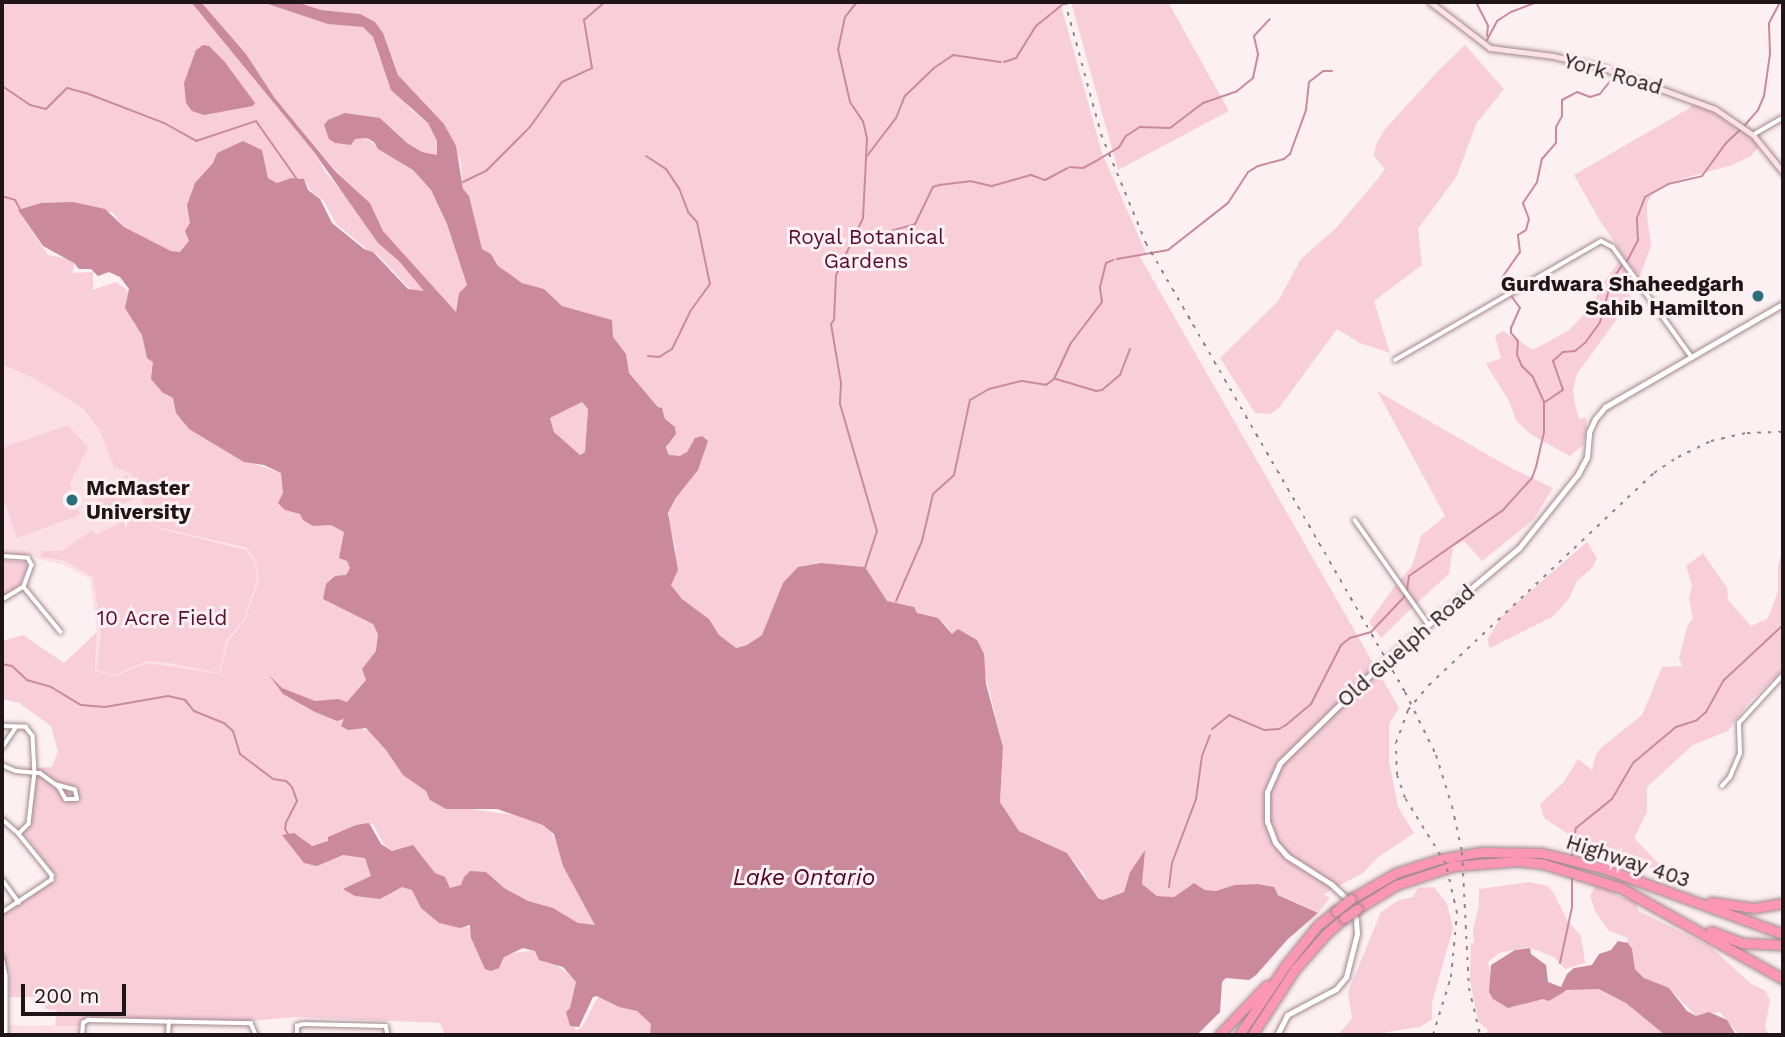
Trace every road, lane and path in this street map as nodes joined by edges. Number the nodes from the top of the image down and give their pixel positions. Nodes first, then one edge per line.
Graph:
1 (1430, 2) edge
2 (1783, 118) edge
3 (1753, 135) junction
4 (1783, 172) edge
5 (1783, 304) edge
6 (1691, 357) junction
7 (1395, 360) dead end
8 (1355, 520) dead end
9 (2, 556) edge
10 (24, 587) junction
11 (2, 600) edge
12 (1427, 624) junction
13 (61, 632) dead end
14 (1783, 675) edge
15 (2, 726) edge
16 (16, 727) junction
17 (2, 748) edge
18 (2, 765) edge
19 (35, 772) junction
20 (56, 785) junction
21 (1722, 786) dead end
22 (2, 819) edge
23 (19, 834) junction
24 (1603, 868) junction
25 (2, 879) edge
26 (1632, 893) junction
27 (19, 902) junction
28 (1783, 903) edge
29 (2, 913) edge
30 (1783, 934) edge
31 (1781, 946) edge
32 (2, 956) edge
33 (1285, 966) junction
34 (1783, 979) edge
35 (169, 1021) junction
36 (6, 1035) edge
37 (82, 1035) edge
38 (168, 1035) edge
39 (256, 1035) edge
40 (297, 1035) edge
41 (388, 1035) edge
42 (1219, 1035) edge
43 (1239, 1035) edge
44 (1254, 1035) edge
45 (1277, 1035) edge

1 - 3 main road, York Road
2 - 3 street
3 - 4 main road, York Road
5 - 6 street, Old Guelph Road
6 - 7 street
6 - 12 street, Old Guelph Road
8 - 12 street
9 - 10 street
10 - 11 street
10 - 13 street
12 - 45 street, Old Guelph Road, bridge
14 - 21 street
15 - 16 street
16 - 17 street
16 - 19 street
18 - 19 street
19 - 20 street
19 - 23 street
20 - 20 street
22 - 23 street
23 - 27 street
24 - 28 highway
24 - 30 highway, Highway 403
24 - 33 highway, Highway 403, bridge
25 - 27 street
26 - 31 highway
26 - 34 highway, Highway 403
26 - 44 highway, Highway 403, bridge
27 - 29 street
32 - 36 street
33 - 42 highway
33 - 43 highway, Highway 403
35 - 37 street
35 - 38 street
35 - 39 street
40 - 41 street

